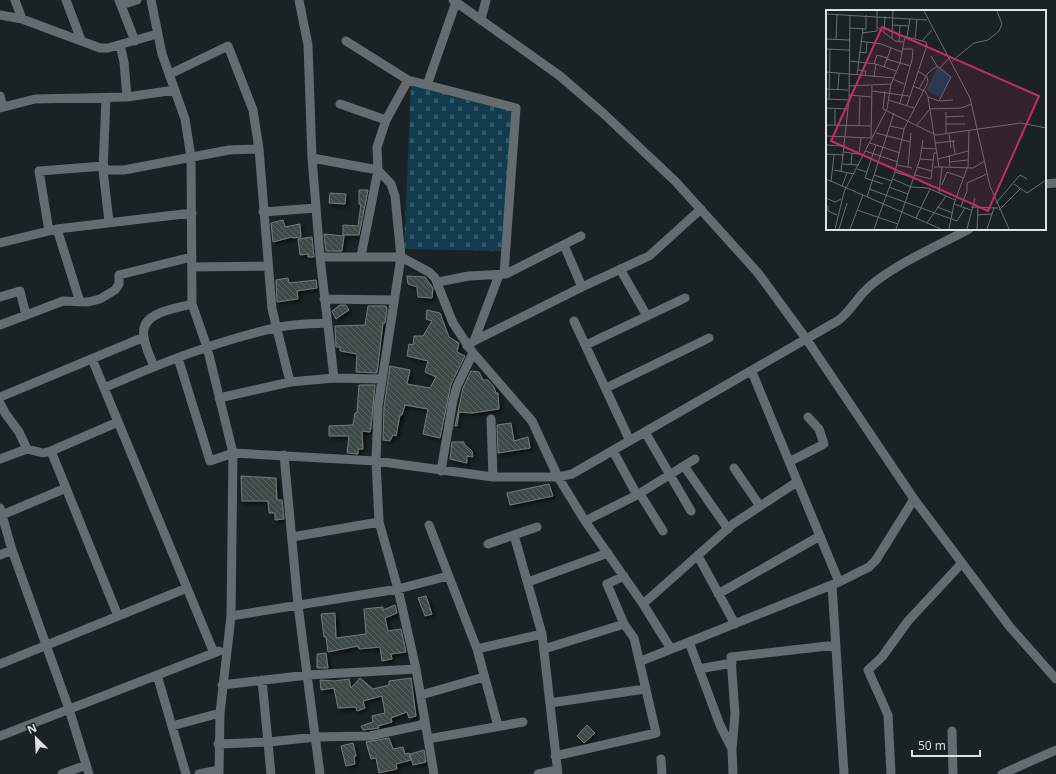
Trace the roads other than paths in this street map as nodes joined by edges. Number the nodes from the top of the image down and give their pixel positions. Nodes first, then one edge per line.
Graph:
1 (15, 0) edge
2 (66, 0) edge
3 (137, 0) edge
4 (151, 0) edge
5 (299, 0) edge
6 (486, 0) edge
7 (455, 1) edge
8 (120, 2) edge
9 (0, 15) edge
10 (481, 19) junction
11 (22, 20) junction
12 (157, 34) junction
13 (81, 40) junction
14 (135, 41) junction
15 (346, 41) dead end
16 (120, 45) junction
17 (170, 74) junction
18 (408, 80) junction
19 (427, 85) junction
20 (175, 90) junction
21 (0, 96) edge
22 (127, 97) junction
23 (106, 98) junction
24 (340, 104) dead end
25 (2, 108) edge
26 (386, 120) junction
27 (259, 149) junction
28 (191, 157) junction
29 (312, 158) junction
30 (104, 168) junction
31 (378, 170) junction
32 (1056, 182) edge
33 (1046, 184) edge
34 (316, 208) junction
35 (701, 210) junction
36 (263, 212) junction
37 (192, 213) junction
38 (109, 222) junction
39 (53, 230) junction
40 (967, 230) edge
41 (581, 236) dead end
42 (0, 243) edge
43 (564, 245) junction
44 (361, 256) junction
45 (192, 257) junction
46 (320, 257) junction
47 (400, 257) junction
48 (268, 266) junction
49 (192, 267) junction
50 (620, 269) junction
51 (502, 274) junction
52 (438, 282) junction
53 (582, 287) junction
54 (0, 297) edge
55 (684, 298) dead end
56 (324, 299) junction
57 (393, 300) junction
58 (80, 302) junction
59 (192, 304) junction
60 (26, 315) junction
61 (647, 316) junction
62 (574, 321) dead end
63 (327, 323) junction
64 (0, 325) edge
65 (276, 327) junction
66 (144, 337) junction
67 (709, 338) dead end
68 (807, 340) junction
69 (586, 345) junction
70 (207, 347) junction
71 (471, 347) junction
72 (178, 358) junction
73 (92, 359) junction
74 (154, 366) junction
75 (752, 372) junction
76 (334, 378) junction
77 (382, 380) junction
78 (290, 382) junction
79 (104, 388) junction
80 (606, 388) junction
81 (0, 397) edge
82 (219, 398) junction
83 (0, 403) edge
84 (808, 417) dead end
85 (491, 419) dead end
86 (118, 422) junction
87 (645, 432) junction
88 (630, 441) junction
89 (27, 449) junction
90 (51, 451) junction
91 (613, 451) junction
92 (233, 453) junction
93 (284, 455) junction
94 (0, 459) edge
95 (696, 459) dead end
96 (376, 461) junction
97 (789, 462) junction
98 (684, 466) junction
99 (734, 468) dead end
100 (441, 471) junction
101 (670, 475) junction
102 (558, 476) junction
103 (493, 477) junction
104 (797, 482) junction
105 (66, 488) junction
106 (638, 495) junction
107 (914, 499) junction
108 (760, 506) junction
109 (691, 511) dead end
110 (1, 512) edge
111 (585, 521) junction
112 (379, 522) junction
113 (429, 525) dead end
114 (537, 527) dead end
115 (728, 529) junction
116 (663, 531) dead end
117 (514, 535) junction
118 (820, 536) junction
119 (292, 537) junction
120 (488, 544) dead end
121 (12, 550) junction
122 (608, 553) junction
123 (0, 555) edge
124 (698, 556) junction
125 (962, 563) junction
126 (448, 576) junction
127 (624, 576) junction
128 (528, 582) junction
129 (836, 584) junction
130 (187, 588) junction
131 (398, 590) junction
132 (718, 594) junction
133 (644, 604) junction
134 (298, 605) junction
135 (118, 616) junction
136 (231, 616) junction
137 (624, 624) junction
138 (735, 624) junction
139 (542, 634) junction
140 (689, 642) junction
141 (46, 645) junction
142 (836, 645) junction
143 (226, 648) junction
144 (477, 649) junction
145 (671, 649) junction
146 (544, 650) junction
147 (214, 653) junction
148 (641, 661) junction
149 (732, 663) junction
150 (0, 664) edge
151 (416, 669) junction
152 (699, 669) junction
153 (308, 674) junction
154 (157, 675) junction
155 (484, 677) junction
156 (1056, 678) edge
157 (262, 680) junction
158 (222, 685) junction
159 (645, 689) junction
160 (421, 695) junction
161 (550, 703) junction
162 (69, 709) junction
163 (220, 713) junction
164 (426, 720) junction
165 (523, 722) dead end
166 (172, 726) junction
167 (498, 726) junction
168 (952, 731) dead end
169 (0, 736) edge
170 (316, 737) junction
171 (428, 739) junction
172 (269, 742) junction
173 (218, 744) junction
174 (732, 749) junction
175 (1056, 750) edge
176 (555, 756) junction
177 (661, 759) dead end
178 (86, 765) junction
179 (219, 772) edge
180 (557, 772) edge
181 (62, 774) edge
182 (89, 774) edge
183 (186, 774) edge
184 (199, 774) edge
185 (271, 774) edge
186 (320, 774) edge
187 (434, 774) edge
188 (538, 774) edge
189 (662, 774) edge
190 (733, 774) edge
191 (844, 774) edge
192 (891, 774) edge
193 (953, 774) edge
194 (1002, 774) edge

1 - 11 street
2 - 13 street
3 - 8 street
4 - 12 street
5 - 29 street
6 - 10 street
7 - 10 street
7 - 19 street
8 - 14 street
9 - 11 street
10 - 35 street
11 - 13 street
12 - 14 street
12 - 17 street
13 - 16 street
14 - 16 street
15 - 18 street
16 - 22 street
17 - 20 street
17 - 27 street
18 - 19 street
18 - 26 street
19 - 51 street
20 - 22 street
20 - 28 street
21 - 25 street
22 - 23 street
23 - 25 street
23 - 30 street
24 - 26 street
26 - 31 street
27 - 28 street
27 - 36 street
28 - 30 street
28 - 37 street
29 - 31 street
29 - 34 street
30 - 38 street
30 - 39 street
31 - 44 street
31 - 47 street
32 - 33 street
34 - 36 street
34 - 46 street
35 - 50 street
35 - 68 street
36 - 48 street
37 - 38 street
37 - 45 street
38 - 39 street
39 - 42 street
39 - 58 street
40 - 68 street
41 - 43 street
43 - 51 street
43 - 53 street
44 - 46 street
44 - 47 street
45 - 49 street
45 - 58 street
46 - 56 street
47 - 52 street
47 - 57 street
48 - 49 street
48 - 65 street
49 - 59 street
50 - 53 street
50 - 61 street
51 - 52 street
51 - 71 street
52 - 71 street
53 - 71 street
54 - 60 street
55 - 61 street
56 - 57 street
56 - 63 street
57 - 77 street
58 - 60 street
59 - 66 street
59 - 70 street
60 - 64 street
61 - 69 street
62 - 69 street
63 - 65 street
63 - 76 street
65 - 70 street
65 - 78 street
66 - 73 street
66 - 74 street
67 - 80 street
68 - 75 street
68 - 107 street
69 - 80 street
70 - 72 street
70 - 82 street
71 - 100 street
71 - 102 street
72 - 74 street
72 - 92 street
73 - 79 street
73 - 81 street
74 - 79 street
75 - 87 street
75 - 97 street
76 - 77 street
76 - 78 street
77 - 96 street
78 - 82 street
79 - 86 street
80 - 88 street
82 - 92 street
83 - 89 street
84 - 97 street
85 - 103 street
86 - 90 street
86 - 130 street
87 - 88 street
87 - 101 street
88 - 91 street
89 - 90 street
89 - 94 street
90 - 105 street
91 - 102 street
91 - 106 street
92 - 93 street
92 - 136 street
93 - 96 street
93 - 119 street
95 - 98 street
96 - 100 street
96 - 112 street
97 - 104 street
98 - 101 street
98 - 115 street
99 - 108 street
100 - 103 street
101 - 106 street
101 - 109 street
102 - 103 street
102 - 111 street
104 - 108 street
104 - 118 street
105 - 110 street
105 - 135 street
106 - 111 street
106 - 116 street
107 - 125 street
107 - 129 street
108 - 115 street
110 - 121 street
111 - 122 street
112 - 119 street
112 - 131 street
113 - 126 street
114 - 117 street
115 - 124 street
117 - 120 street
117 - 128 street
118 - 129 street
118 - 132 street
119 - 134 street
121 - 123 street
121 - 141 street
122 - 127 street
122 - 128 street
124 - 132 street
124 - 133 street
125 - 156 street
125 - 192 street
126 - 131 street
126 - 144 street
127 - 133 street
127 - 137 street
128 - 139 street
129 - 138 street
129 - 142 street
130 - 135 street
130 - 147 street
131 - 134 street
131 - 151 street
132 - 138 street
133 - 145 street
134 - 136 street
134 - 153 street
135 - 141 street
136 - 143 street
137 - 146 street
137 - 148 street
138 - 140 street
139 - 144 street
139 - 146 street
140 - 145 street
140 - 152 street
141 - 150 street
141 - 162 street
142 - 149 street
142 - 191 street
143 - 147 street
143 - 158 street
144 - 155 street
145 - 148 street
146 - 161 street
147 - 154 street
148 - 159 street
149 - 152 street
149 - 174 street
151 - 153 street
151 - 160 street
152 - 174 street
153 - 157 street
153 - 170 street
154 - 162 street
154 - 166 street
155 - 160 street
155 - 167 street
157 - 158 street
157 - 172 street
158 - 163 street
159 - 161 street
159 - 176 street
160 - 164 street
161 - 176 street
162 - 169 street
162 - 178 street
163 - 166 street
163 - 173 street
164 - 170 street
164 - 171 street
165 - 167 street
166 - 183 street
167 - 171 street
168 - 193 street
170 - 172 street
170 - 186 street
171 - 187 street
172 - 173 street
172 - 185 street
173 - 179 street
174 - 190 street
175 - 194 street
176 - 180 street
177 - 189 street
178 - 181 street
178 - 182 street
179 - 184 street
180 - 188 street

